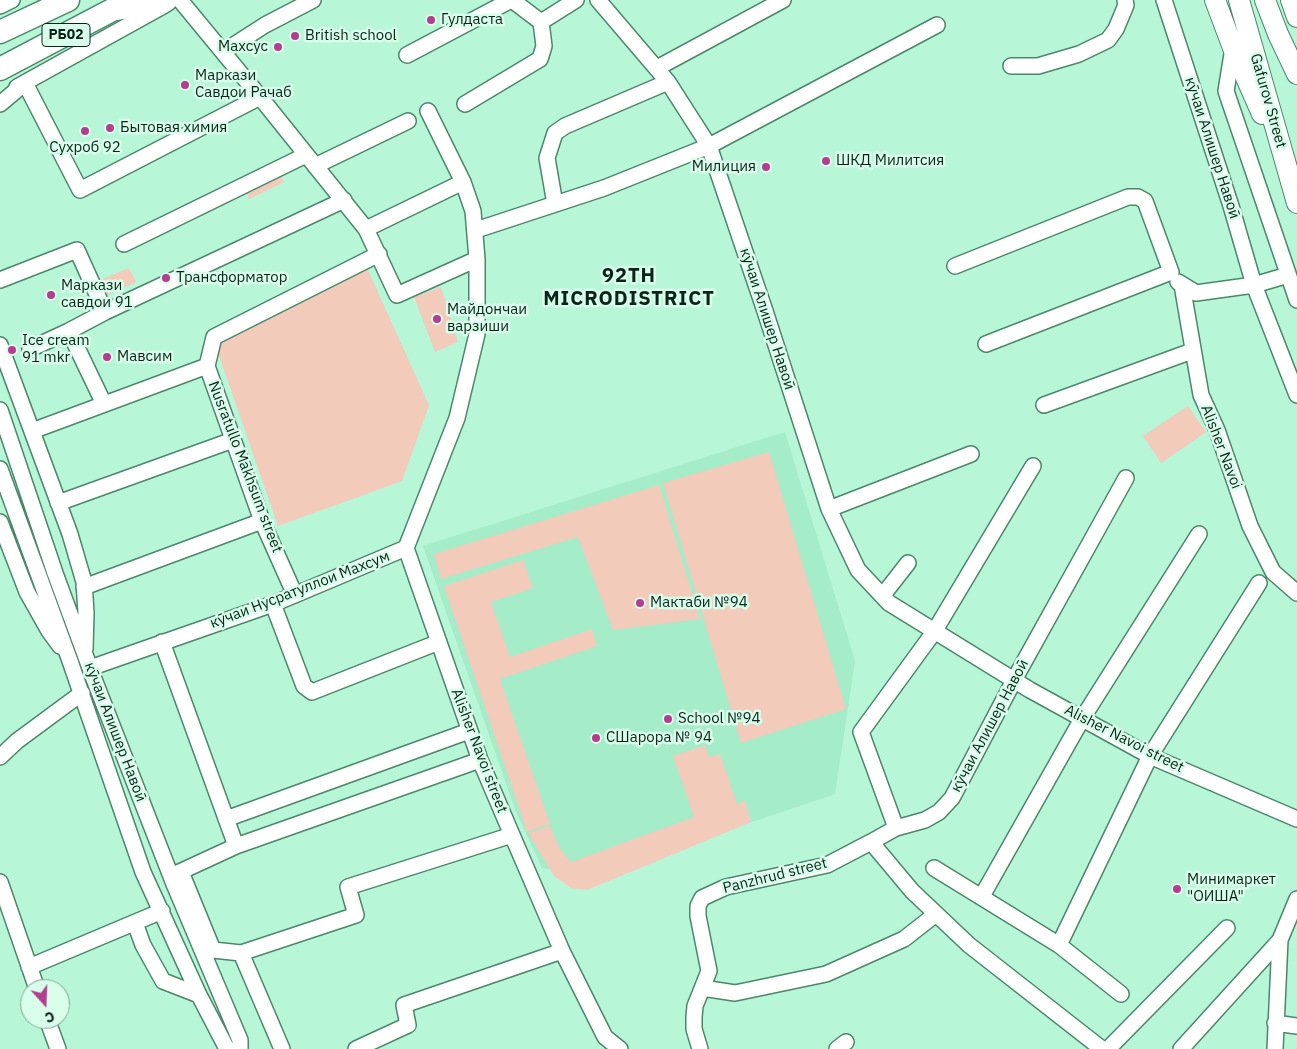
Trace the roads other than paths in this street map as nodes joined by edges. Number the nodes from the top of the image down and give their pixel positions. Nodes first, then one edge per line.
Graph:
1 (12, 0) edge
2 (68, 0) edge
3 (131, 0) edge
4 (166, 0) edge
5 (174, 0) edge
6 (180, 0) edge
7 (313, 0) edge
8 (512, 0) edge
9 (576, 0) edge
10 (599, 0) edge
11 (783, 0) edge
12 (1125, 0) edge
13 (1215, 0) edge
14 (1239, 0) edge
15 (1265, 0) edge
16 (1291, 0) edge
17 (0, 6) edge
18 (1166, 6) edge
19 (111, 10) junction
20 (1297, 17) edge
21 (541, 22) junction
22 (937, 25) dead end
23 (0, 32) edge
24 (1233, 48) junction
25 (223, 52) junction
26 (406, 55) dead end
27 (1011, 66) dead end
28 (657, 68) junction
29 (0, 69) edge
30 (1297, 74) edge
31 (668, 82) junction
32 (25, 83) junction
33 (0, 97) edge
34 (260, 97) junction
35 (0, 104) edge
36 (465, 104) dead end
37 (428, 111) dead end
38 (408, 121) dead end
39 (708, 146) junction
40 (310, 161) junction
41 (1288, 173) junction
42 (463, 182) junction
43 (344, 200) junction
44 (1297, 202) edge
45 (555, 204) junction
46 (366, 229) junction
47 (476, 230) junction
48 (124, 244) dead end
49 (379, 254) junction
50 (477, 259) junction
51 (955, 266) dead end
52 (1171, 272) junction
53 (1288, 275) junction
54 (0, 280) edge
55 (1182, 285) junction
56 (1254, 285) junction
57 (1297, 300) edge
58 (105, 312) junction
59 (69, 331) junction
60 (986, 344) dead end
61 (0, 345) edge
62 (30, 349) dead end
63 (1192, 350) junction
64 (207, 366) junction
65 (1297, 395) edge
66 (104, 404) junction
67 (1044, 405) dead end
68 (0, 410) edge
69 (32, 431) junction
70 (233, 440) junction
71 (971, 454) dead end
72 (1033, 466) dead end
73 (0, 469) edge
74 (1126, 478) dead end
75 (58, 502) junction
76 (829, 509) junction
77 (0, 522) edge
78 (262, 522) junction
79 (1199, 534) dead end
80 (406, 548) junction
81 (908, 563) dead end
82 (1259, 583) dead end
83 (84, 587) junction
84 (1297, 593) edge
85 (295, 595) junction
86 (883, 596) junction
87 (273, 604) junction
88 (934, 632) junction
89 (162, 642) junction
90 (439, 642) junction
91 (70, 661) junction
92 (88, 662) junction
93 (984, 662) joint
94 (1015, 680) junction
95 (82, 693) junction
96 (1082, 719) junction
97 (469, 731) junction
98 (1150, 756) junction
99 (0, 757) edge
100 (480, 760) junction
101 (226, 819) junction
102 (1297, 819) edge
103 (896, 828) junction
104 (512, 835) junction
105 (871, 842) junction
106 (236, 846) junction
107 (162, 852) junction
108 (138, 859) junction
109 (934, 868) dead end
110 (176, 874) junction
111 (0, 882) edge
112 (982, 896) junction
113 (1297, 899) edge
114 (162, 911) junction
115 (936, 914) junction
116 (135, 923) junction
117 (1227, 928) dead end
118 (1280, 940) junction
119 (1059, 945) junction
120 (562, 951) junction
121 (241, 953) junction
122 (29, 967) junction
123 (33, 979) edge
124 (702, 988) junction
125 (1121, 994) dead end
126 (199, 995) junction
127 (1275, 1023) junction
128 (1297, 1026) edge
129 (51, 1029) edge
130 (1092, 1046) edge
131 (58, 1049) edge
132 (228, 1049) edge
133 (240, 1049) edge
134 (282, 1049) edge
135 (356, 1049) edge
136 (620, 1049) edge
137 (700, 1049) edge
138 (1108, 1049) edge
139 (1181, 1049) edge
140 (1275, 1049) edge

1 - 17 street
2 - 23 highway, РБ02
3 - 19 highway, РБ02
4 - 19 highway
5 - 32 street
6 - 25 street
7 - 25 street
8 - 21 street
8 - 26 street
9 - 21 street
10 - 28 street, кӯчаи Алишер Навоӣ
11 - 28 street
12 - 27 street
13 - 24 main road
14 - 41 main road, Gafurov Street
15 - 30 main road, Gafurov Street
16 - 20 main road
18 - 56 street, кӯчаи Алишер Навоӣ
19 - 29 highway, РБ02
21 - 36 street
22 - 39 street
24 - 41 main road
24 - 53 street
25 - 34 street
28 - 31 street, кӯчаи Алишер Навоӣ
31 - 39 street, кӯчаи Алишер Навоӣ
31 - 45 street
32 - 33 street
32 - 34 street
32 - 35 street
34 - 40 street
37 - 42 street
38 - 40 street
39 - 45 street
39 - 76 street, кӯчаи Алишер Навоӣ
40 - 43 street
40 - 48 street
41 - 44 main road, Gafurov Street
42 - 46 street
42 - 47 street, кӯчаи Нусратуллои Махсум
43 - 46 street
43 - 58 street
45 - 47 street
46 - 49 street
47 - 50 street, кӯчаи Нусратуллои Махсум
49 - 50 street
49 - 64 street, Nusratullo Makhsum street
50 - 80 street, кӯчаи Нусратуллои Махсум
51 - 52 street
52 - 55 street
52 - 60 street
53 - 56 street
53 - 57 street
54 - 58 street
55 - 56 street
55 - 63 street, Alisher Navoi
56 - 65 street, кӯчаи Алишер Навоӣ
58 - 59 street
59 - 62 street
59 - 66 street
61 - 69 street
63 - 67 street
63 - 84 street, Alisher Navoi
64 - 66 street
64 - 70 street, Nusratullo Makhsum street
66 - 69 street
68 - 92 street, кӯчаи Алишер Навоӣ
69 - 75 street
70 - 75 street
70 - 78 street, Nusratullo Makhsum street
71 - 76 street
72 - 88 street
73 - 91 street, кӯчаи Алишер Навоӣ
74 - 94 street, кӯчаи Алишер Навоӣ
75 - 83 street
76 - 86 street, кӯчаи Алишер Навоӣ
77 - 91 street
78 - 83 street
78 - 85 street, Nusratullo Makhsum street
79 - 96 street
80 - 85 street, кӯчаи Нусратуллои Махсум
80 - 90 street, Alisher Navoi street
81 - 86 street
82 - 98 street
83 - 92 street
85 - 87 street, кӯчаи Нусратуллои Махсум
86 - 88 street, кӯчаи Алишер Навоӣ
87 - 89 street, кӯчаи Нусратуллои Махсум
87 - 90 street
88 - 93 street, кӯчаи Алишер Навоӣ
88 - 103 street
89 - 92 street, кӯчаи Нусратуллои Махсум
89 - 101 street
90 - 97 street, Alisher Navoi street
91 - 95 street, кӯчаи Алишер Навоӣ
92 - 107 street, кӯчаи Алишер Навоӣ
93 - 94 street, Alisher Navoi street
94 - 96 street, Alisher Navoi street
94 - 103 street, кӯчаи Алишер Навоӣ
95 - 99 street, кӯчаи Алишер Навоӣ
95 - 108 street, кӯчаи Алишер Навоӣ
96 - 98 street, Alisher Navoi street
96 - 112 street
97 - 100 street, Alisher Navoi street
97 - 101 street
98 - 102 street, Alisher Navoi street
98 - 119 street
100 - 104 street, Alisher Navoi street
100 - 106 street
101 - 106 street
103 - 105 street, кӯчаи Алишер Навоӣ
104 - 120 street, Alisher Navoi street
104 - 121 street, кӯчаи Алишер Навоӣ
105 - 115 street
105 - 124 street, Panzhrud street
106 - 110 street
107 - 108 street
107 - 110 street, кӯчаи Алишер Навоӣ
108 - 114 street, кӯчаи Алишер Навоӣ
109 - 112 street
110 - 121 street, кӯчаи Алишер Навоӣ
110 - 133 street, кӯчаи Алишер Навоӣ
111 - 122 street
112 - 119 street
113 - 118 street
114 - 116 street
114 - 126 street, кӯчаи Алишер Навоӣ
115 - 124 street
115 - 130 street
116 - 122 street
116 - 126 street
117 - 138 street
118 - 127 street
118 - 139 street
119 - 125 street
120 - 135 street
120 - 136 street, Alisher Navoi street
121 - 134 street
122 - 123 street
124 - 137 street, Panzhrud street
126 - 132 street, кӯчаи Алишер Навоӣ
127 - 128 street
127 - 140 street
129 - 131 street

